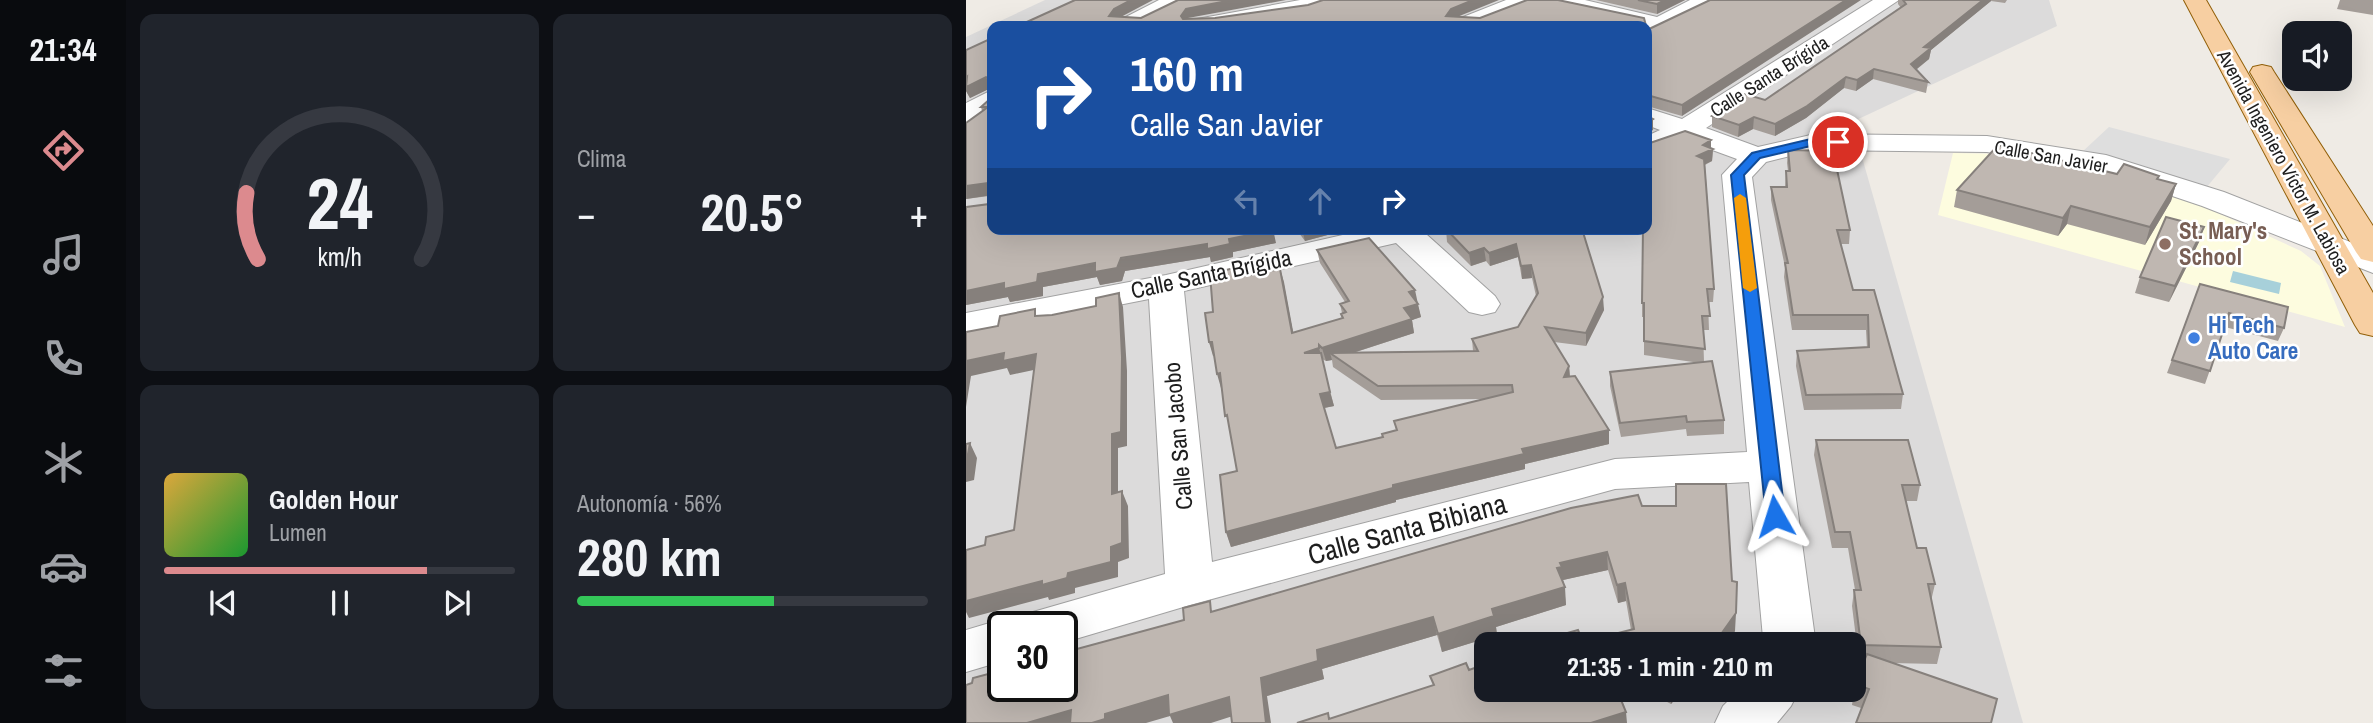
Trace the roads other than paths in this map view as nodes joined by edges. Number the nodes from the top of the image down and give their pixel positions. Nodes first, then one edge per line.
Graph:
1 (1176, 0) edge
2 (1325, 0) edge
3 (1525, 0) edge
4 (1557, 0) edge
5 (1706, 0) edge
6 (1888, 0) edge
7 (2195, 0) edge
8 (2217, 0) edge
9 (1136, 21) edge
10 (1225, 21) edge
11 (1473, 21) edge
12 (1630, 21) edge
13 (1654, 28) edge
14 (987, 101) edge
15 (966, 114) edge
16 (1652, 118) edge
17 (1684, 130) junction
18 (1652, 144) edge
19 (1756, 156) junction
20 (2305, 199) junction
21 (2218, 201) junction
22 (1391, 235) edge
23 (1413, 235) edge
24 (2331, 246) junction
25 (2373, 252) edge
26 (2373, 263) edge
27 (1166, 285) junction
28 (1482, 304) dead end
29 (966, 324) edge
30 (2373, 325) edge
31 (1770, 467) junction
32 (1191, 586) junction
33 (1078, 618) edge
34 (1788, 632) edge
35 (987, 645) edge
36 (966, 651) edge
37 (1761, 702) edge
38 (1743, 723) edge

1 - 9 street
2 - 10 street
3 - 11 street
4 - 12 street
5 - 13 street
6 - 17 street, Calle Santa Brígida
7 - 20 main road, Avenida Ingeniero Víctor M. Labiosa
8 - 25 main road, Avenida Ingeniero Víctor M. Labiosa
14 - 15 street
16 - 17 street
17 - 18 street, Calle Santa Brígida
17 - 19 street
19 - 21 street, Calle San Javier
19 - 31 street
20 - 21 street
20 - 24 main road, Avenida Ingeniero Víctor M. Labiosa
21 - 24 street, Calle San Javier
22 - 27 street, Calle Santa Brígida
23 - 28 street
24 - 26 street, Calle San Javier
24 - 30 main road, Avenida Ingeniero Víctor M. Labiosa
27 - 29 street, Calle Santa Brígida
27 - 32 street, Calle San Jacobo
31 - 32 street, Calle Santa Bibiana
31 - 34 street
32 - 33 street, Calle Santa Bibiana
35 - 36 street
37 - 38 street

